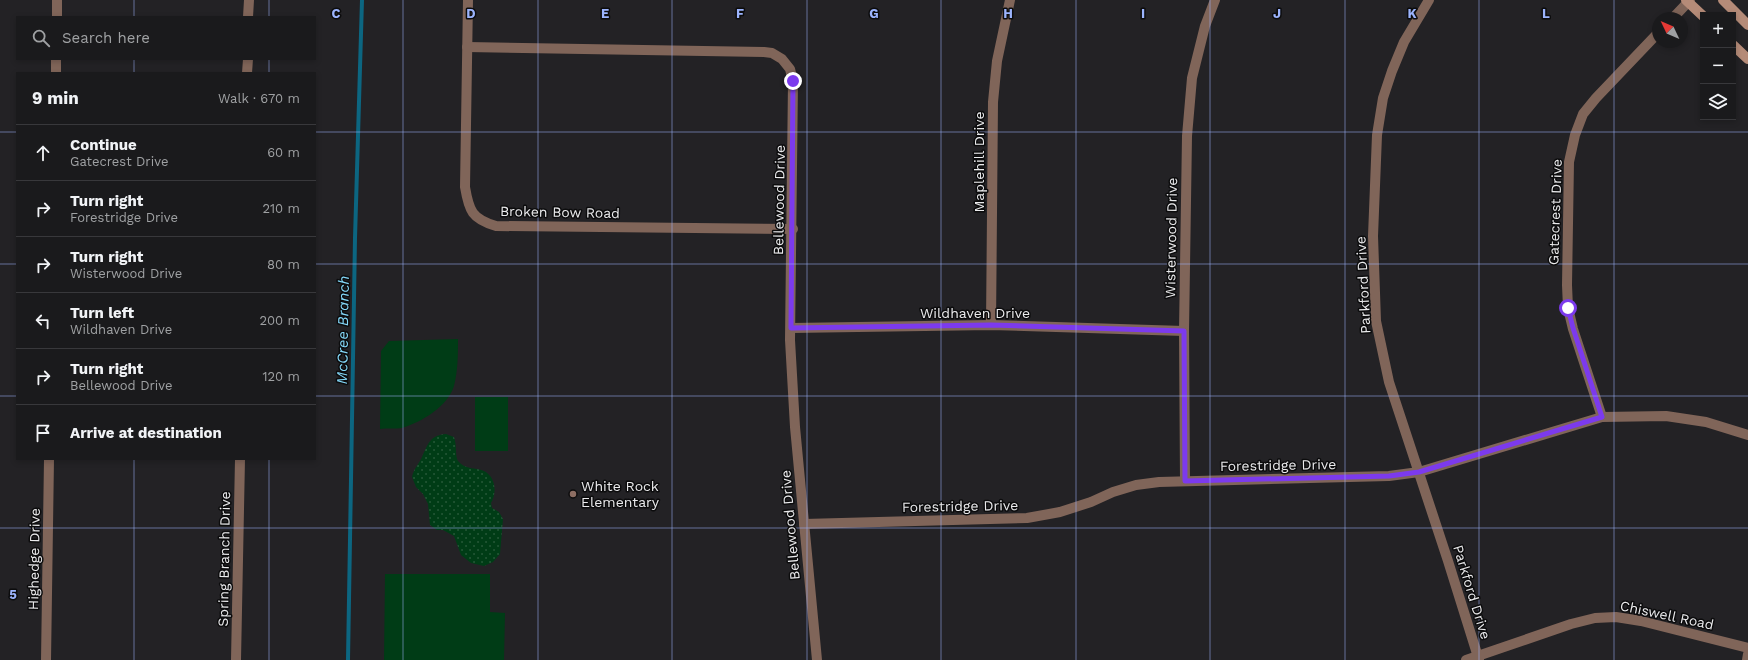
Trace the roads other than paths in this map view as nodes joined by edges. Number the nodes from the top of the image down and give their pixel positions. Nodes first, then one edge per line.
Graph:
1 (57, 0) edge
2 (249, 0) edge
3 (468, 0) edge
4 (1010, 0) edge
5 (1215, 0) edge
6 (1429, 0) edge
7 (1723, 0) edge
8 (1688, 1) edge
9 (1678, 12) edge
10 (1700, 13) edge
11 (57, 16) edge
12 (248, 16) edge
13 (1748, 25) edge
14 (1652, 39) edge
15 (467, 47) junction
16 (1736, 47) edge
17 (1748, 59) edge
18 (56, 60) edge
19 (248, 60) edge
20 (56, 72) edge
21 (247, 72) edge
22 (793, 229) junction
23 (991, 325) junction
24 (791, 328) junction
25 (1184, 331) junction
26 (1602, 417) junction
27 (1748, 435) edge
28 (50, 460) edge
29 (240, 460) edge
30 (1419, 472) junction
31 (1185, 481) junction
32 (804, 524) junction
33 (1748, 648) edge
34 (1748, 654) edge
35 (1478, 658) edge
36 (46, 660) edge
37 (236, 660) edge
38 (816, 660) edge
39 (1466, 660) edge
40 (1747, 660) edge

1 - 11 street
2 - 12 street
3 - 15 street, Broken Bow Road
4 - 23 street, Maplehill Drive
5 - 25 street, Wisterwood Drive
6 - 30 street, Parkford Drive
7 - 13 main road
8 - 9 street
8 - 10 main road
14 - 26 street, Gatecrest Drive
15 - 22 street, Bellewood Drive
15 - 22 street, Broken Bow Road
16 - 17 main road
18 - 20 street
19 - 21 street
22 - 24 street, Bellewood Drive
23 - 24 street, Wildhaven Drive
23 - 25 street, Wildhaven Drive
24 - 32 street, Bellewood Drive
25 - 31 street, Wisterwood Drive
26 - 27 street, Forestridge Drive
26 - 30 street, Forestridge Drive
28 - 36 street, Highedge Drive
29 - 37 street, Spring Branch Drive
30 - 31 street, Forestridge Drive
30 - 35 street, Parkford Drive
31 - 32 street, Forestridge Drive
32 - 38 street, Bellewood Drive
33 - 35 street, Chiswell Road
34 - 40 street
35 - 39 street, Chiswell Road

